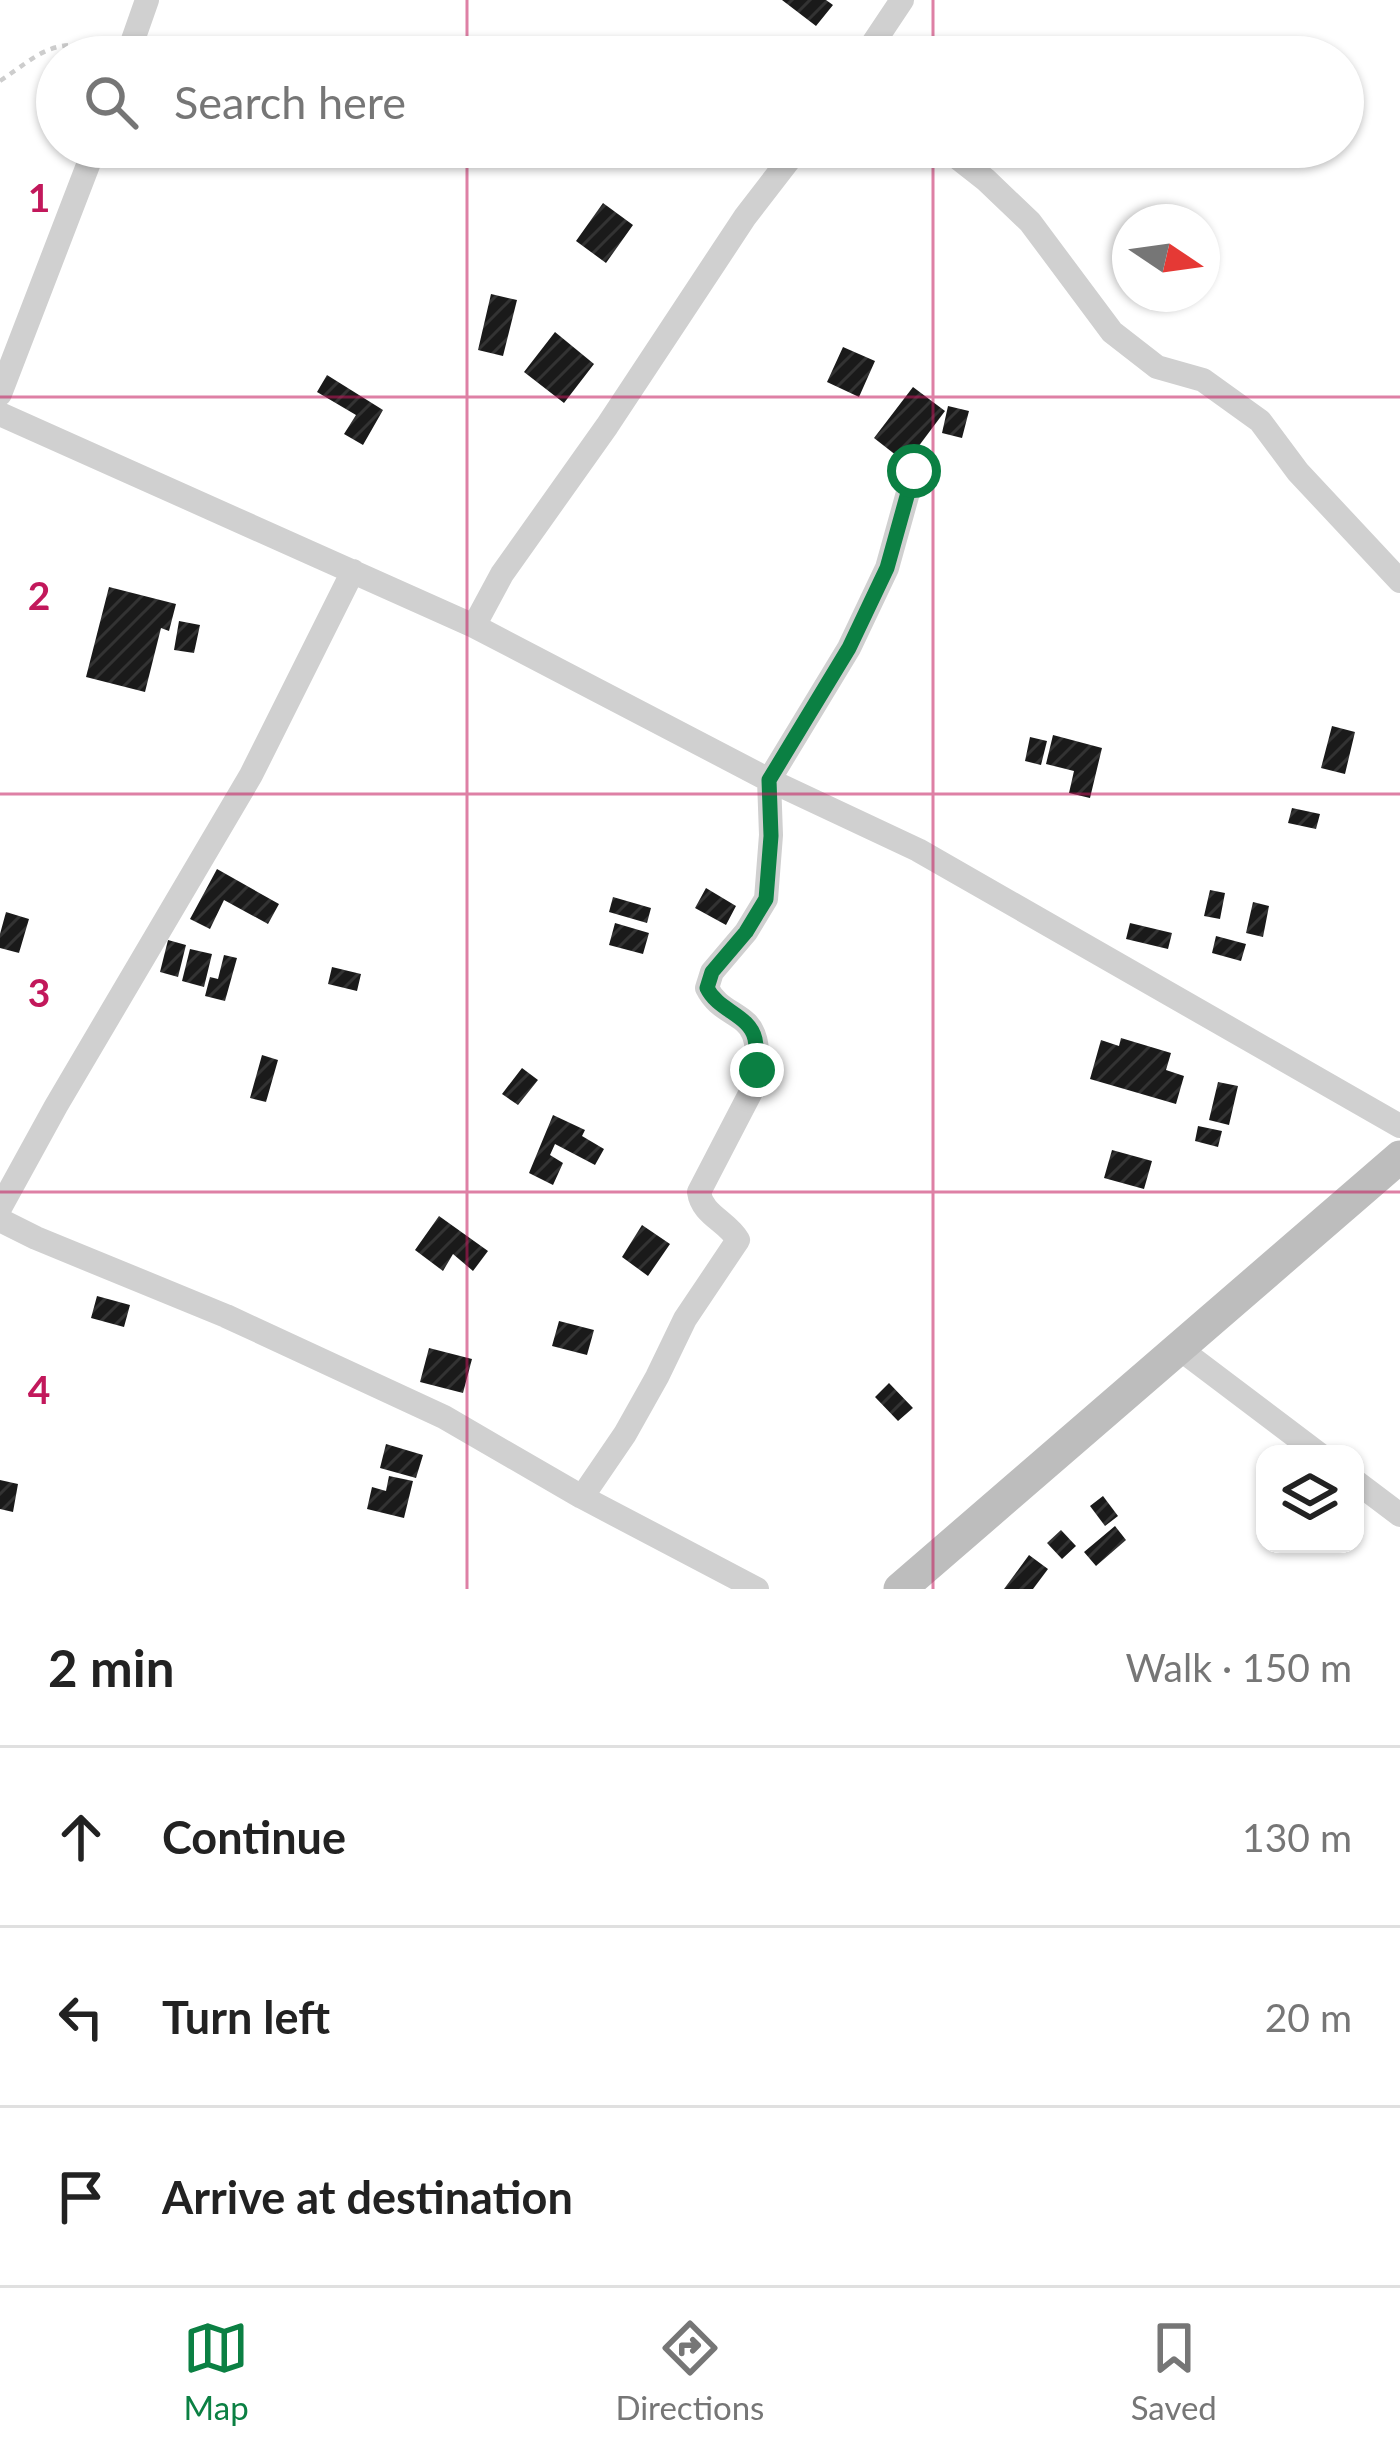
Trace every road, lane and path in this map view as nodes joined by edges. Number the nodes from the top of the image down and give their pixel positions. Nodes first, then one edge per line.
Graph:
1 (147, 0) edge
2 (902, 0) edge
3 (135, 36) edge
4 (878, 36) edge
5 (36, 57) edge
6 (0, 81) edge
7 (87, 168) edge
8 (784, 168) edge
9 (971, 168) edge
10 (0, 394) edge
11 (0, 414) edge
12 (914, 471) dead end
13 (353, 571) junction
14 (1400, 581) edge
15 (474, 626) junction
16 (769, 780) junction
17 (1400, 1126) edge
18 (1400, 1156) edge
19 (0, 1208) edge
20 (0, 1220) edge
21 (1180, 1349) junction
22 (1307, 1445) edge
23 (1364, 1488) edge
24 (582, 1496) junction
25 (1400, 1515) edge
26 (757, 1589) edge
27 (900, 1589) edge

1 - 3 street
2 - 4 street
5 - 6 path
7 - 10 street
8 - 15 street
9 - 14 street
11 - 13 street
12 - 16 street
13 - 15 street
13 - 19 street
15 - 16 street
16 - 17 street
16 - 24 street
18 - 21 main road
20 - 24 street
21 - 22 street
21 - 27 main road
23 - 25 street
24 - 26 street

